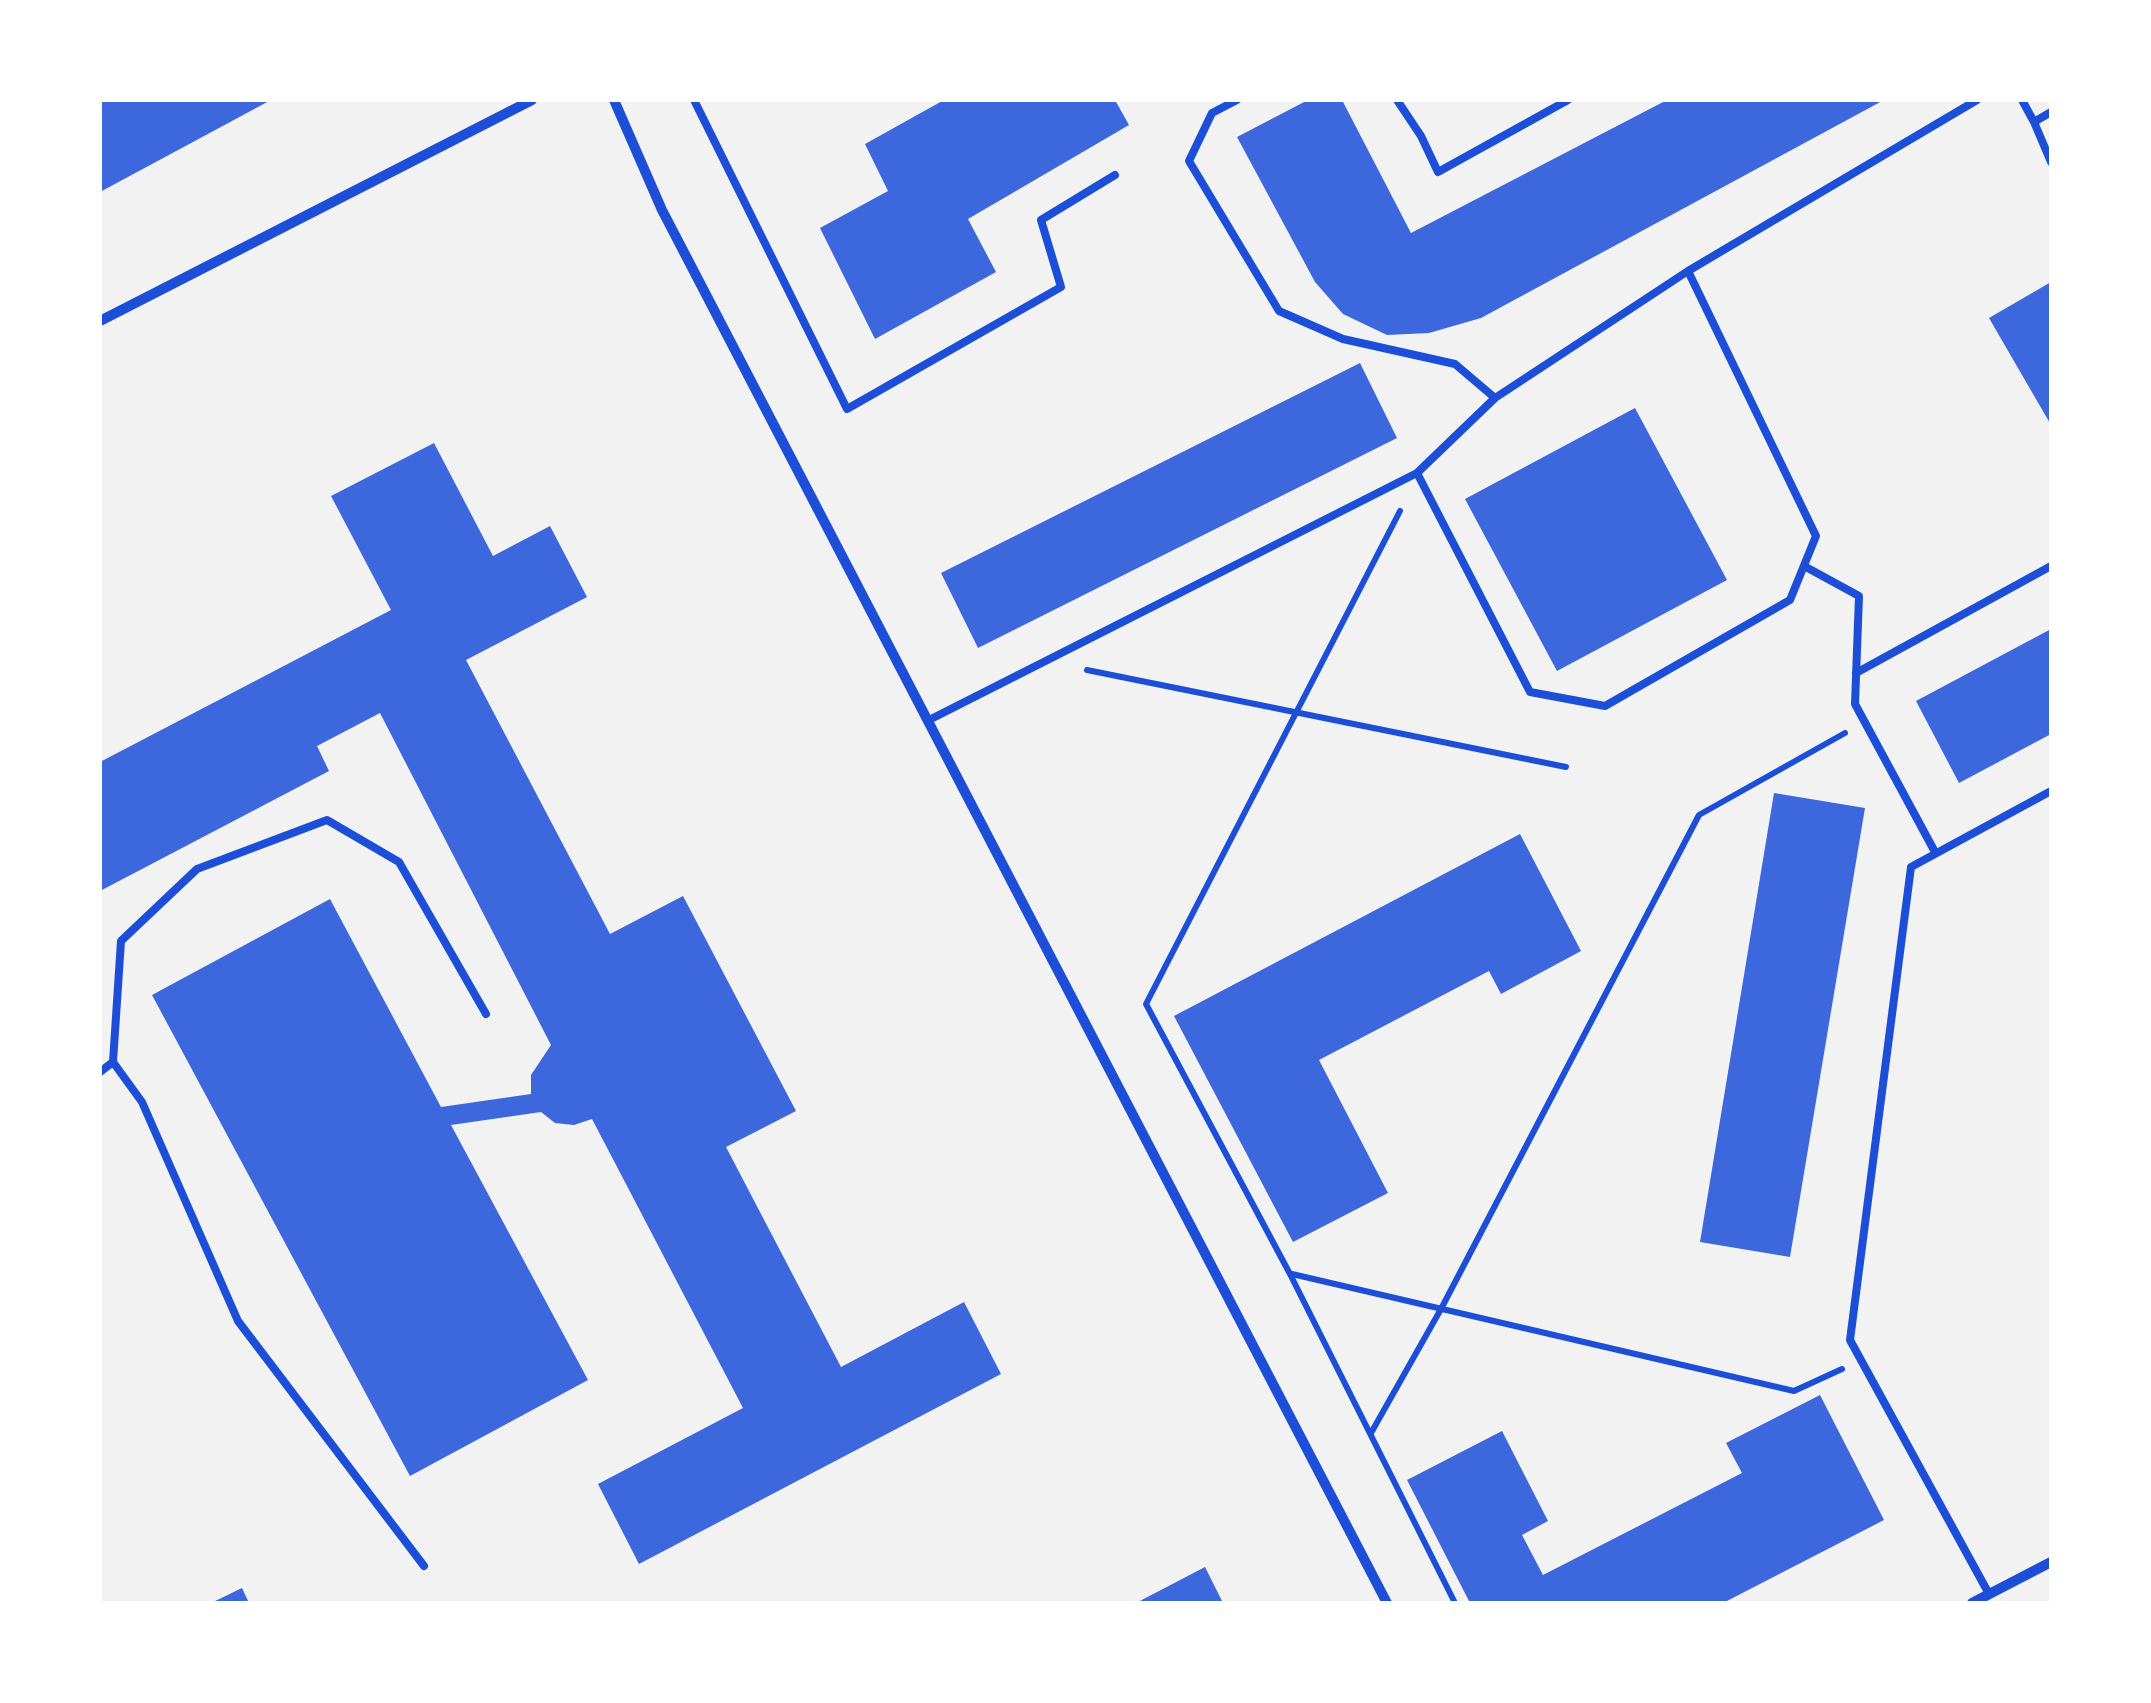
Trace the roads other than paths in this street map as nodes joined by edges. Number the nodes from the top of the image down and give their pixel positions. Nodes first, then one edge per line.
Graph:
1 (532, 100) edge
2 (614, 100) edge
3 (694, 100) edge
4 (1237, 100) edge
5 (1396, 100) edge
6 (1568, 100) edge
7 (1977, 100) edge
8 (2022, 100) edge
9 (2051, 112) edge
10 (2034, 122) junction
11 (2051, 162) edge
12 (1115, 175) dead end
13 (1688, 271) junction
14 (100, 321) edge
15 (1495, 398) junction
16 (1417, 473) junction
17 (1804, 566) junction
18 (2051, 566) edge
19 (1856, 673) junction
20 (927, 721) junction
21 (2051, 790) edge
22 (1935, 852) junction
23 (486, 1014) dead end
24 (113, 1062) junction
25 (100, 1072) edge
26 (2051, 1562) edge
27 (424, 1566) dead end
28 (1989, 1594) junction
29 (1386, 1603) edge
30 (1972, 1603) edge

1 - 14 street
2 - 20 street
3 - 12 lane
4 - 15 lane
5 - 6 lane
7 - 13 lane
8 - 10 lane
9 - 10 lane
10 - 11 lane
13 - 15 lane
13 - 17 lane
15 - 16 lane
16 - 17 lane
16 - 20 lane
17 - 19 lane
18 - 19 lane
19 - 22 lane
20 - 29 street
21 - 22 lane
22 - 28 lane
23 - 24 lane
24 - 25 lane
24 - 27 lane
26 - 28 street
28 - 30 street

